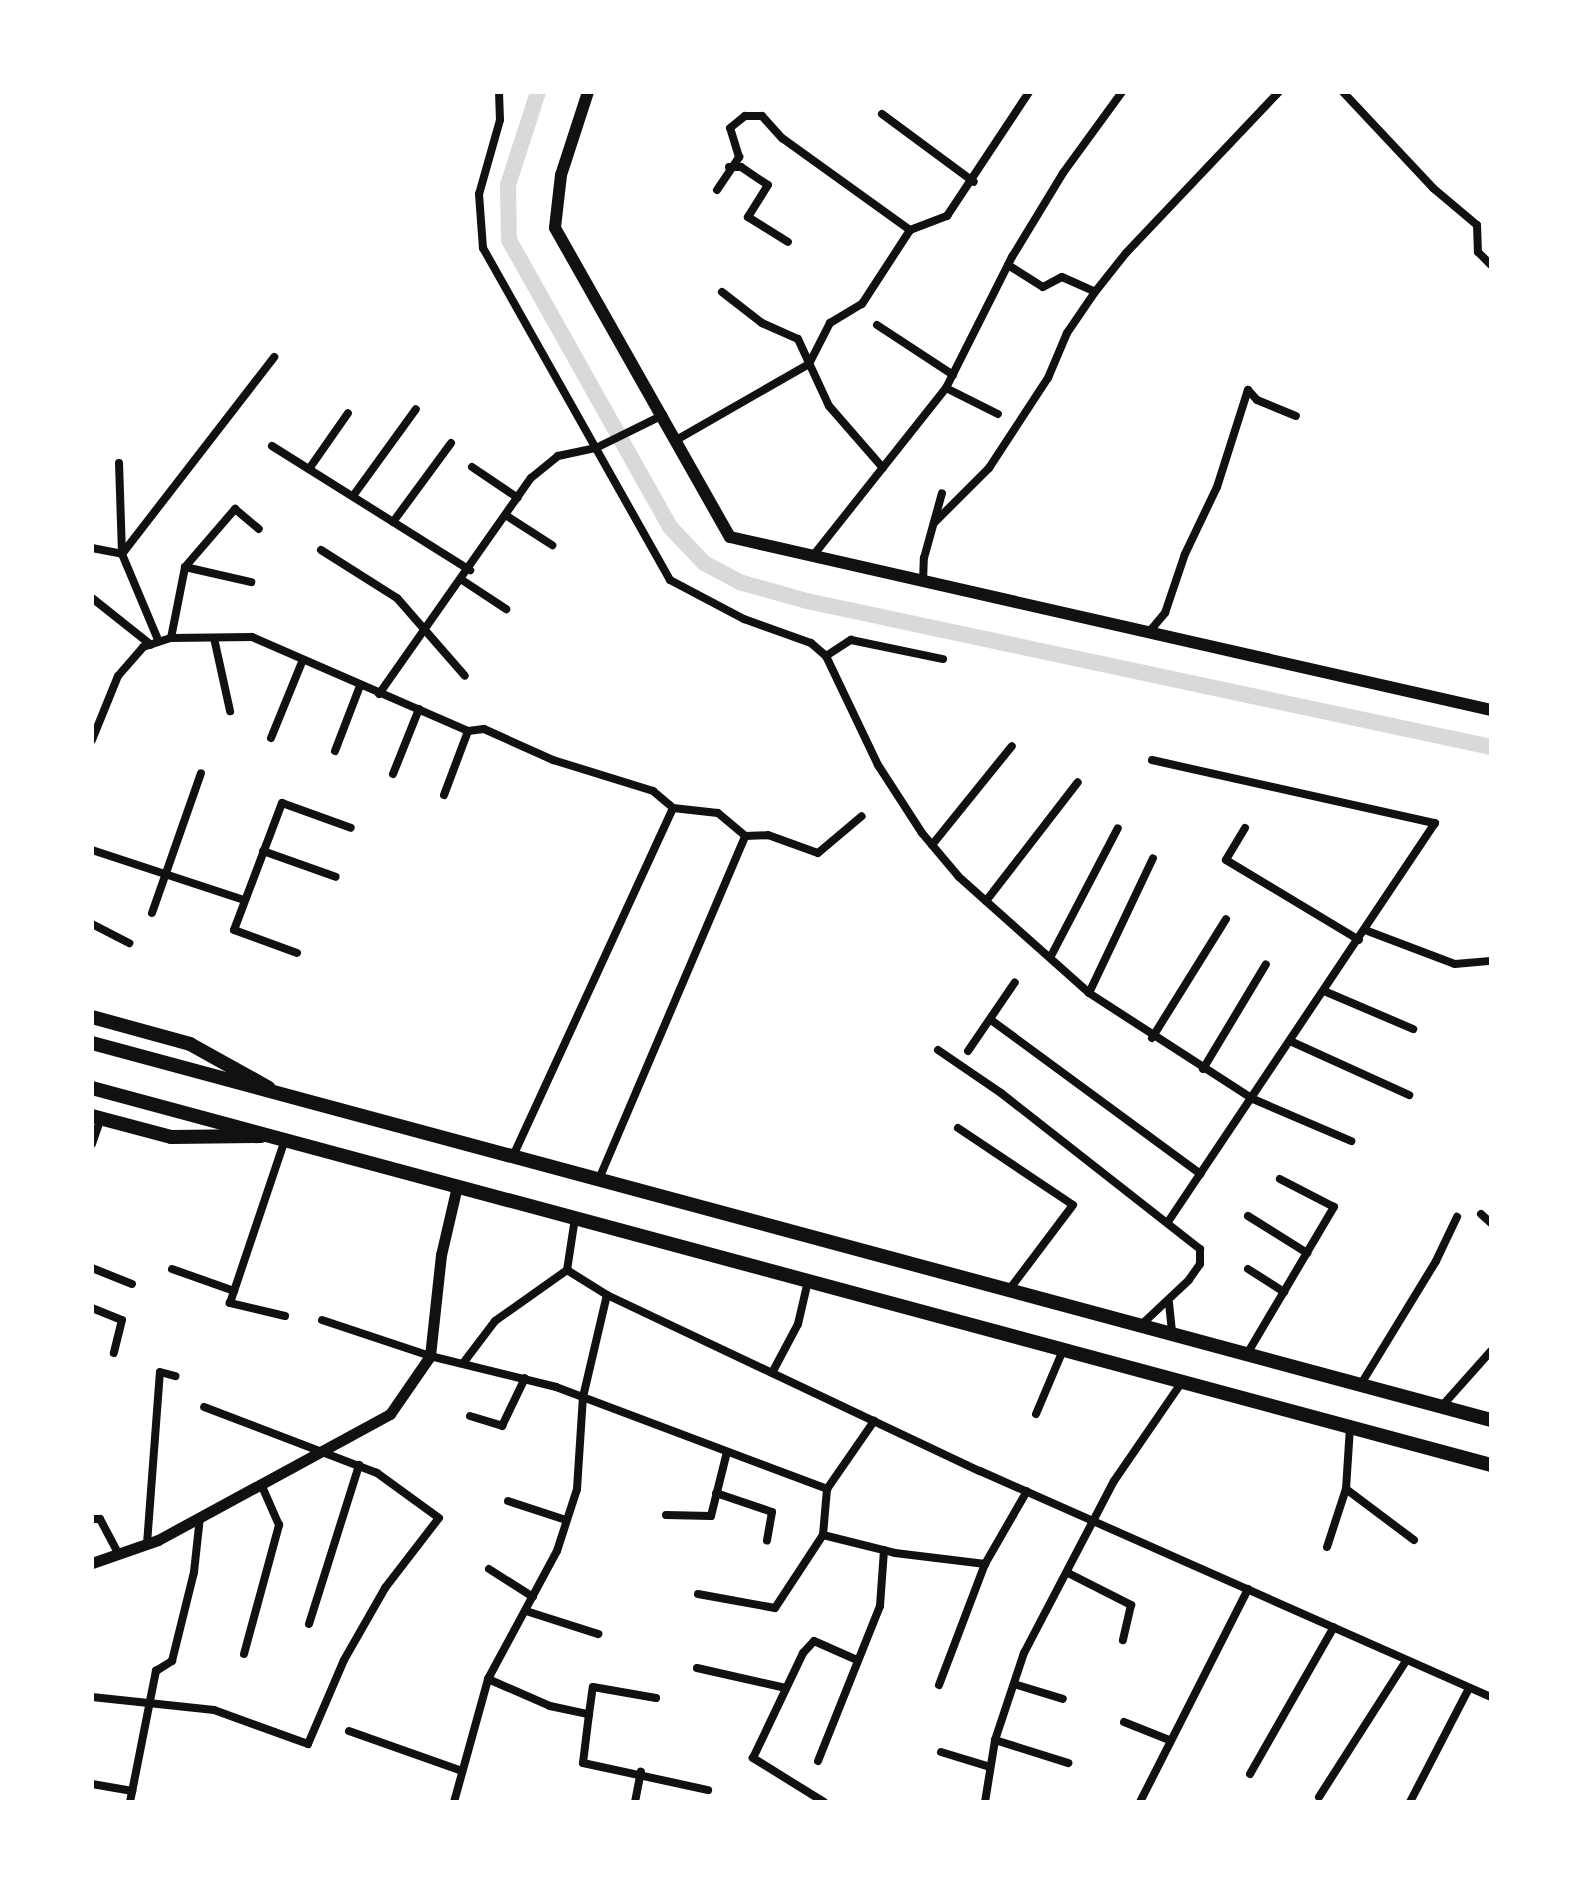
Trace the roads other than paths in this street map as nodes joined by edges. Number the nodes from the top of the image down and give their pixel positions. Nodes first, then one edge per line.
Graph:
1 (499, 92) edge
2 (588, 92) edge
3 (1029, 92) edge
4 (1122, 92) edge
5 (1279, 92) edge
6 (1343, 92) edge
7 (882, 114) dead end
8 (728, 167) junction
9 (974, 182) junction
10 (717, 190) dead end
11 (910, 230) junction
12 (788, 242) dead end
13 (1008, 265) junction
14 (1491, 265) edge
15 (722, 292) dead end
16 (1095, 292) junction
17 (877, 325) dead end
18 (274, 357) dead end
19 (809, 364) junction
20 (953, 375) junction
21 (946, 388) junction
22 (416, 409) dead end
23 (348, 413) dead end
24 (998, 414) dead end
25 (663, 415) junction
26 (1296, 416) dead end
27 (678, 439) junction
28 (451, 443) dead end
29 (272, 446) dead end
30 (596, 448) junction
31 (119, 463) dead end
32 (472, 467) dead end
33 (883, 468) junction
34 (309, 469) junction
35 (942, 493) dead end
36 (353, 496) junction
37 (518, 498) junction
38 (507, 516) junction
39 (393, 522) junction
40 (934, 523) junction
41 (259, 529) dead end
42 (552, 545) dead end
43 (92, 548) edge
44 (321, 550) dead end
45 (122, 554) junction
46 (812, 557) junction
47 (185, 567) junction
48 (470, 570) junction
49 (462, 580) junction
50 (251, 582) dead end
51 (923, 583) junction
52 (92, 598) edge
53 (506, 609) dead end
54 (426, 632) junction
55 (1149, 632) junction
56 (171, 638) junction
57 (214, 638) junction
58 (155, 643) junction
59 (826, 656) junction
60 (943, 659) dead end
61 (302, 662) junction
62 (465, 676) dead end
63 (360, 686) junction
64 (379, 694) junction
65 (419, 709) junction
66 (1491, 710) edge
67 (230, 711) dead end
68 (95, 723) edge
69 (468, 731) junction
70 (271, 738) dead end
71 (92, 740) edge
72 (1012, 746) dead end
73 (335, 751) dead end
74 (1152, 760) dead end
75 (201, 773) dead end
76 (393, 774) dead end
77 (1078, 782) dead end
78 (444, 795) dead end
79 (673, 808) junction
80 (862, 816) dead end
81 (351, 828) dead end
82 (1118, 828) dead end
83 (1245, 828) dead end
84 (745, 836) junction
85 (932, 845) junction
86 (92, 850) edge
87 (263, 851) junction
88 (1153, 858) dead end
89 (165, 874) junction
90 (336, 877) dead end
91 (244, 900) junction
92 (986, 901) junction
93 (152, 913) dead end
94 (1226, 919) dead end
95 (92, 924) edge
96 (1365, 930) junction
97 (1359, 940) junction
98 (129, 943) dead end
99 (297, 953) dead end
100 (1051, 956) junction
101 (1491, 961) edge
102 (1266, 964) dead end
103 (1015, 982) dead end
104 (1324, 991) junction
105 (1089, 993) junction
106 (92, 1017) edge
107 (991, 1020) junction
108 (1413, 1029) dead end
109 (1152, 1038) junction
110 (1290, 1041) junction
111 (92, 1043) edge
112 (938, 1050) dead end
113 (968, 1051) dead end
114 (1203, 1069) junction
115 (92, 1088) edge
116 (280, 1093) junction
117 (1409, 1095) dead end
118 (1253, 1099) junction
119 (96, 1117) edge
120 (958, 1128) dead end
121 (269, 1136) junction
122 (285, 1140) junction
123 (1351, 1141) dead end
124 (92, 1144) edge
125 (513, 1156) junction
126 (1201, 1174) junction
127 (599, 1179) junction
128 (1280, 1179) dead end
129 (457, 1186) junction
130 (1481, 1214) dead end
131 (1248, 1216) dead end
132 (1457, 1217) dead end
133 (575, 1218) junction
134 (1168, 1222) junction
135 (1491, 1223) edge
136 (1307, 1253) junction
137 (92, 1268) edge
138 (172, 1269) dead end
139 (1248, 1269) dead end
140 (567, 1270) junction
141 (808, 1281) junction
142 (132, 1284) dead end
143 (1009, 1290) junction
144 (234, 1291) junction
145 (1284, 1292) junction
146 (607, 1295) junction
147 (1169, 1303) junction
148 (92, 1308) edge
149 (285, 1316) dead end
150 (322, 1320) dead end
151 (1141, 1325) junction
152 (1172, 1333) junction
153 (1063, 1350) junction
154 (1491, 1351) edge
155 (114, 1353) dead end
156 (1247, 1354) junction
157 (430, 1356) junction
158 (464, 1362) junction
159 (772, 1373) junction
160 (175, 1376) dead end
161 (525, 1378) junction
162 (1182, 1382) junction
163 (1361, 1384) junction
164 (583, 1397) junction
165 (1442, 1406) junction
166 (204, 1407) dead end
167 (1036, 1414) dead end
168 (470, 1416) dead end
169 (1491, 1420) edge
170 (874, 1421) junction
171 (1350, 1427) junction
172 (324, 1450) junction
173 (727, 1452) junction
174 (359, 1465) junction
175 (1491, 1465) edge
176 (261, 1484) junction
177 (827, 1489) junction
178 (1346, 1489) junction
179 (1027, 1491) junction
180 (716, 1493) junction
181 (508, 1501) dead end
182 (666, 1515) dead end
183 (200, 1517) junction
184 (92, 1519) edge
185 (1093, 1519) junction
186 (566, 1520) junction
187 (823, 1535) junction
188 (1414, 1540) dead end
189 (767, 1541) dead end
190 (147, 1544) junction
191 (1327, 1547) dead end
192 (884, 1550) junction
193 (118, 1553) junction
194 (92, 1563) edge
195 (985, 1564) junction
196 (489, 1569) dead end
197 (1068, 1573) junction
198 (1248, 1589) junction
199 (698, 1594) dead end
200 (533, 1597) junction
201 (526, 1611) junction
202 (309, 1624) dead end
203 (1334, 1627) junction
204 (598, 1634) dead end
205 (1123, 1640) dead end
206 (244, 1654) dead end
207 (857, 1660) junction
208 (1406, 1661) junction
209 (697, 1668) dead end
210 (488, 1679) junction
211 (1014, 1684) junction
212 (939, 1685) dead end
213 (786, 1688) junction
214 (1469, 1688) junction
215 (92, 1697) edge
216 (1491, 1697) edge
217 (656, 1698) dead end
218 (1063, 1699) dead end
219 (150, 1702) junction
220 (589, 1714) junction
221 (1124, 1722) dead end
222 (349, 1731) dead end
223 (995, 1740) junction
224 (1169, 1740) junction
225 (941, 1752) dead end
226 (818, 1761) dead end
227 (1068, 1763) dead end
228 (990, 1767) junction
229 (462, 1771) junction
230 (641, 1772) junction
231 (1250, 1774) dead end
232 (92, 1784) edge
233 (708, 1790) dead end
234 (132, 1791) junction
235 (1319, 1797) dead end
236 (458, 1801) edge
237 (130, 1802) edge
238 (635, 1802) edge
239 (824, 1802) edge
240 (985, 1802) edge
241 (1140, 1802) edge
242 (1410, 1802) edge

1 - 30 street
2 - 25 main road
3 - 9 street
4 - 13 street
5 - 16 street
6 - 14 street
7 - 9 street
8 - 10 street
8 - 11 street
8 - 12 street
9 - 11 street
11 - 19 street
13 - 16 street
13 - 20 street
15 - 19 street
16 - 40 street
17 - 20 street
18 - 45 street
19 - 27 street
19 - 33 street
20 - 21 street
21 - 24 street
21 - 33 street
22 - 36 street
23 - 34 street
25 - 27 main road
25 - 30 street
26 - 55 street
27 - 46 main road
28 - 39 street
29 - 34 street
30 - 37 street
30 - 59 street
31 - 45 street
32 - 37 street
33 - 46 street
34 - 36 street
35 - 40 street
36 - 39 street
37 - 38 street
38 - 42 street
38 - 48 street
39 - 48 street
40 - 51 street
41 - 47 street
43 - 45 street
44 - 54 street
45 - 58 street
46 - 51 main road
47 - 50 street
47 - 56 street
48 - 49 street
49 - 53 street
49 - 54 street
51 - 55 main road
52 - 58 street
54 - 62 street
54 - 64 street
55 - 66 main road
56 - 57 street
56 - 58 street
57 - 61 street
57 - 67 street
58 - 68 street
59 - 60 street
59 - 85 street
61 - 63 street
61 - 70 street
63 - 64 street
63 - 73 street
64 - 65 street
65 - 69 street
65 - 76 street
68 - 71 street
69 - 78 street
69 - 79 street
72 - 85 street
74 - 96 street
75 - 89 street
77 - 92 street
79 - 84 street
79 - 125 street
80 - 84 street
81 - 87 street
82 - 100 street
83 - 97 street
84 - 127 street
85 - 92 street
86 - 89 street
87 - 90 street
87 - 91 street
88 - 105 street
89 - 91 street
89 - 93 street
91 - 99 street
92 - 100 street
94 - 109 street
95 - 98 street
96 - 97 street
96 - 101 street
97 - 104 street
100 - 105 street
102 - 114 street
103 - 107 street
104 - 108 street
104 - 110 street
105 - 109 street
106 - 116 main road
107 - 113 street
107 - 126 street
109 - 114 street
110 - 117 street
110 - 118 street
111 - 116 main road
112 - 134 street
114 - 118 street
115 - 121 main road
116 - 125 main road
118 - 123 street
118 - 126 street
119 - 121 main road
119 - 124 street
120 - 143 street
121 - 122 main road
122 - 129 main road
122 - 144 street
125 - 127 main road
126 - 134 street
127 - 143 main road
128 - 136 street
129 - 133 main road
129 - 157 street
130 - 135 street
131 - 136 street
132 - 163 street
133 - 140 street
133 - 141 main road
134 - 147 street
136 - 145 street
137 - 142 street
138 - 144 street
139 - 145 street
140 - 146 street
140 - 158 street
141 - 153 main road
141 - 159 street
143 - 151 main road
144 - 149 street
145 - 156 street
146 - 159 street
146 - 164 street
147 - 151 street
147 - 152 street
148 - 155 street
150 - 157 street
151 - 152 main road
152 - 156 main road
153 - 162 main road
153 - 167 street
154 - 165 street
156 - 163 main road
157 - 158 street
157 - 172 street
158 - 161 street
159 - 170 street
160 - 190 street
161 - 164 street
161 - 168 street
162 - 171 main road
162 - 185 street
163 - 165 main road
164 - 173 street
164 - 186 street
165 - 169 main road
166 - 172 street
170 - 177 street
170 - 179 street
171 - 175 main road
171 - 178 street
172 - 174 street
172 - 176 street
173 - 177 street
173 - 180 street
174 - 202 street
174 - 219 street
176 - 183 street
176 - 206 street
177 - 187 street
178 - 188 street
178 - 191 street
179 - 185 street
179 - 195 street
180 - 182 street
180 - 189 street
181 - 186 street
183 - 190 street
183 - 219 street
184 - 193 street
185 - 197 street
185 - 198 street
186 - 200 street
187 - 192 street
187 - 199 street
190 - 193 street
192 - 195 street
192 - 207 street
193 - 194 street
195 - 212 street
196 - 200 street
197 - 205 street
197 - 211 street
198 - 203 street
198 - 224 street
200 - 201 street
201 - 204 street
201 - 210 street
203 - 208 street
203 - 231 street
207 - 213 street
207 - 226 street
208 - 214 street
208 - 235 street
209 - 213 street
210 - 220 street
210 - 229 street
211 - 218 street
211 - 223 street
213 - 239 street
214 - 216 street
214 - 242 street
215 - 219 street
217 - 220 street
219 - 234 street
220 - 230 street
221 - 224 street
222 - 229 street
223 - 227 street
223 - 228 street
224 - 241 street
225 - 228 street
228 - 240 street
229 - 236 street
230 - 233 street
230 - 238 street
232 - 234 street
234 - 237 street

